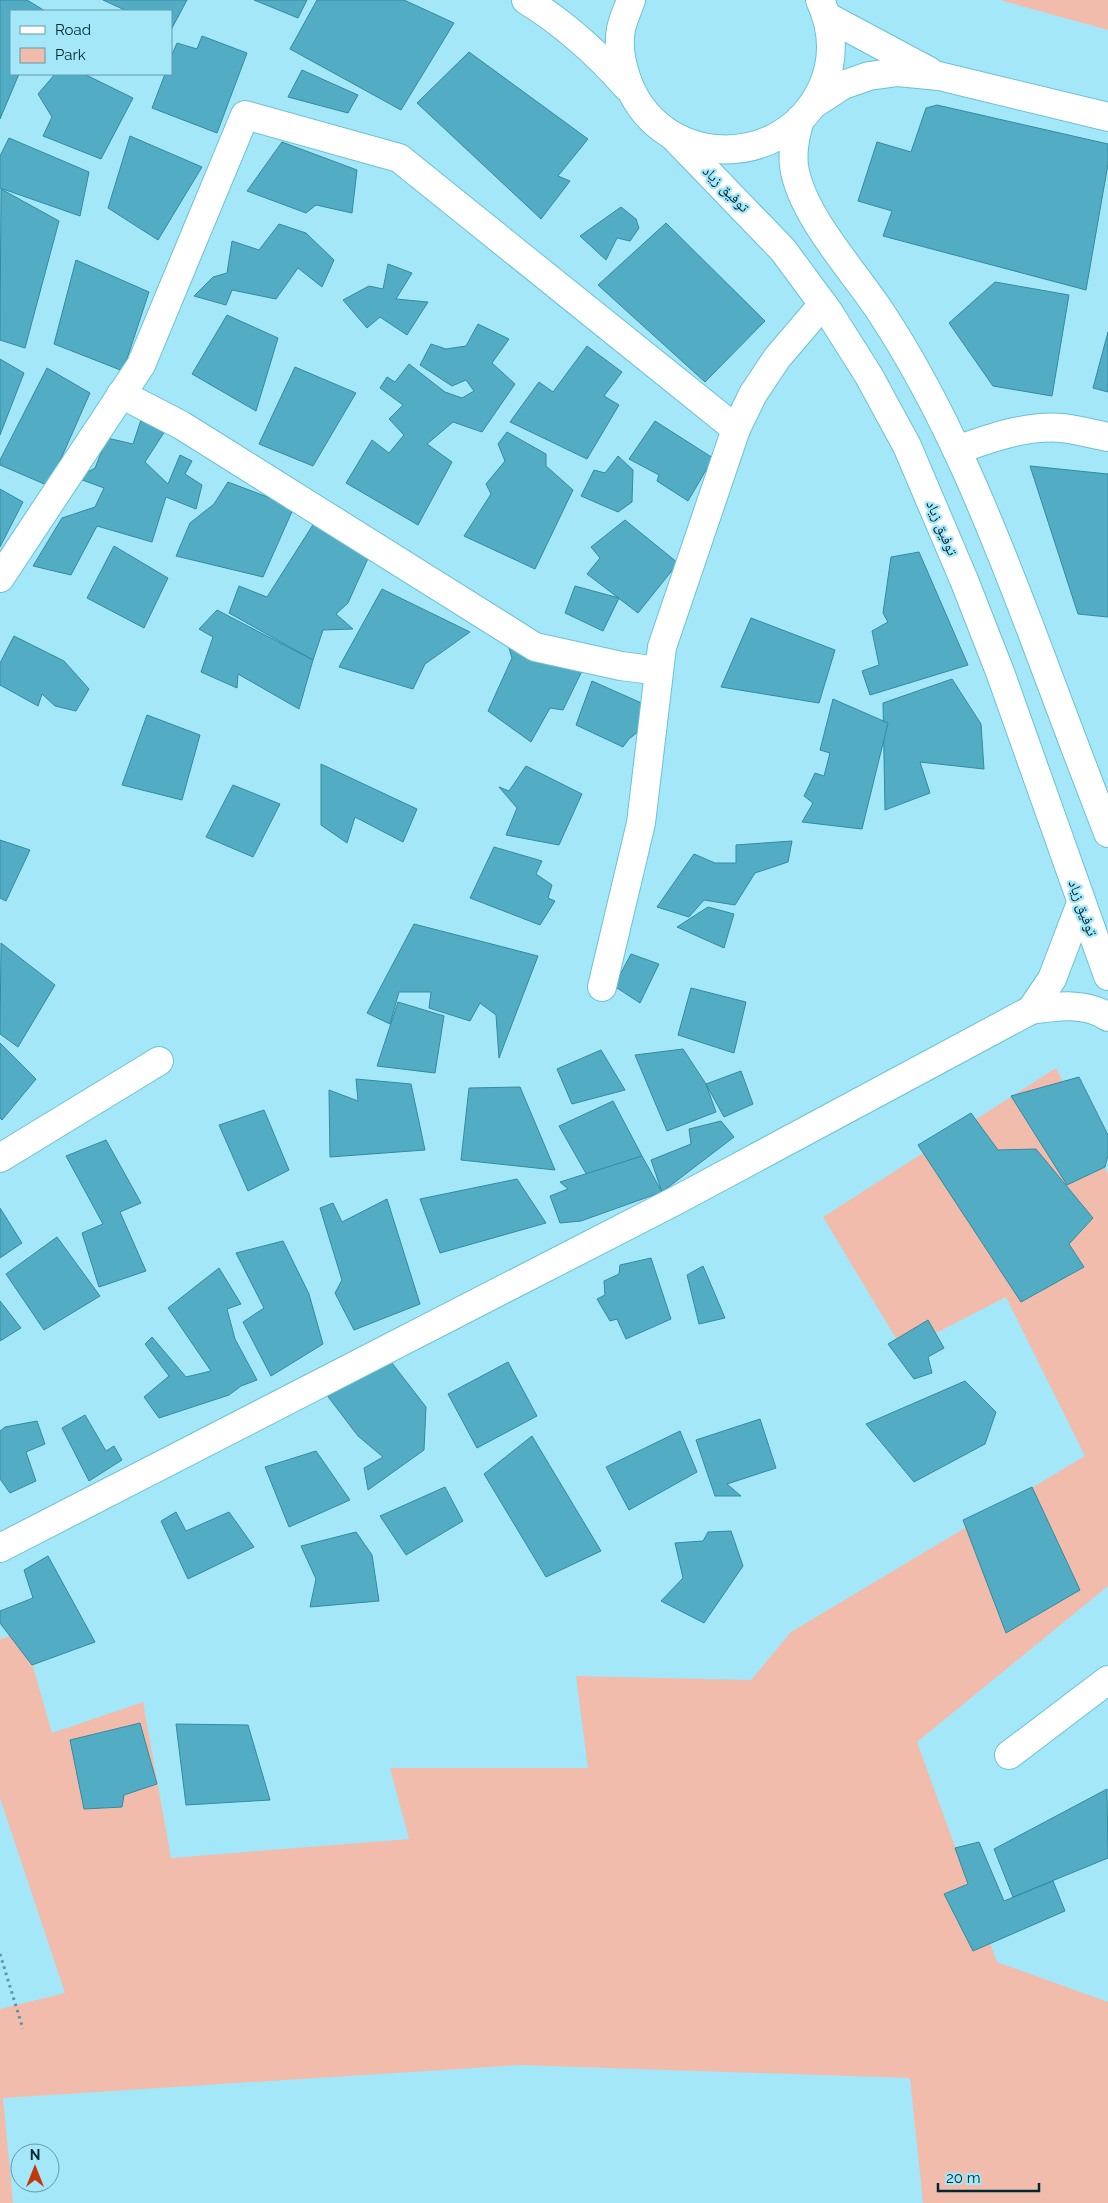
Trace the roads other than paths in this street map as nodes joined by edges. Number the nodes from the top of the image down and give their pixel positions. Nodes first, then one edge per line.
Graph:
1 (526, 0) edge
2 (631, 0) edge
3 (822, 5) edge
4 (939, 76) junction
5 (631, 92) junction
6 (807, 112) junction
7 (1108, 117) edge
8 (675, 138) junction
9 (823, 304) junction
10 (121, 394) junction
11 (736, 429) junction
12 (1108, 437) edge
13 (957, 450) junction
14 (0, 578) edge
15 (659, 671) junction
16 (1108, 833) edge
17 (1081, 903) junction
18 (1108, 976) edge
19 (602, 987) dead end
20 (1031, 1010) junction
21 (1108, 1018) edge
22 (159, 1061) dead end
23 (0, 1158) edge
24 (0, 1548) edge
25 (1108, 1680) edge
26 (1009, 1755) dead end

1 - 5 street
2 - 5 street
3 - 4 street
3 - 6 street
4 - 6 street
4 - 7 street
5 - 8 street
6 - 8 street
6 - 13 street
8 - 9 street, توفيق زياد
9 - 11 street
9 - 17 street, توفيق زياد
10 - 11 street
10 - 14 street
10 - 15 street
11 - 15 street
12 - 13 street
13 - 16 street
15 - 19 street
17 - 18 street, توفيق زياد
17 - 20 street
20 - 21 street
20 - 24 street
22 - 23 street
25 - 26 street

